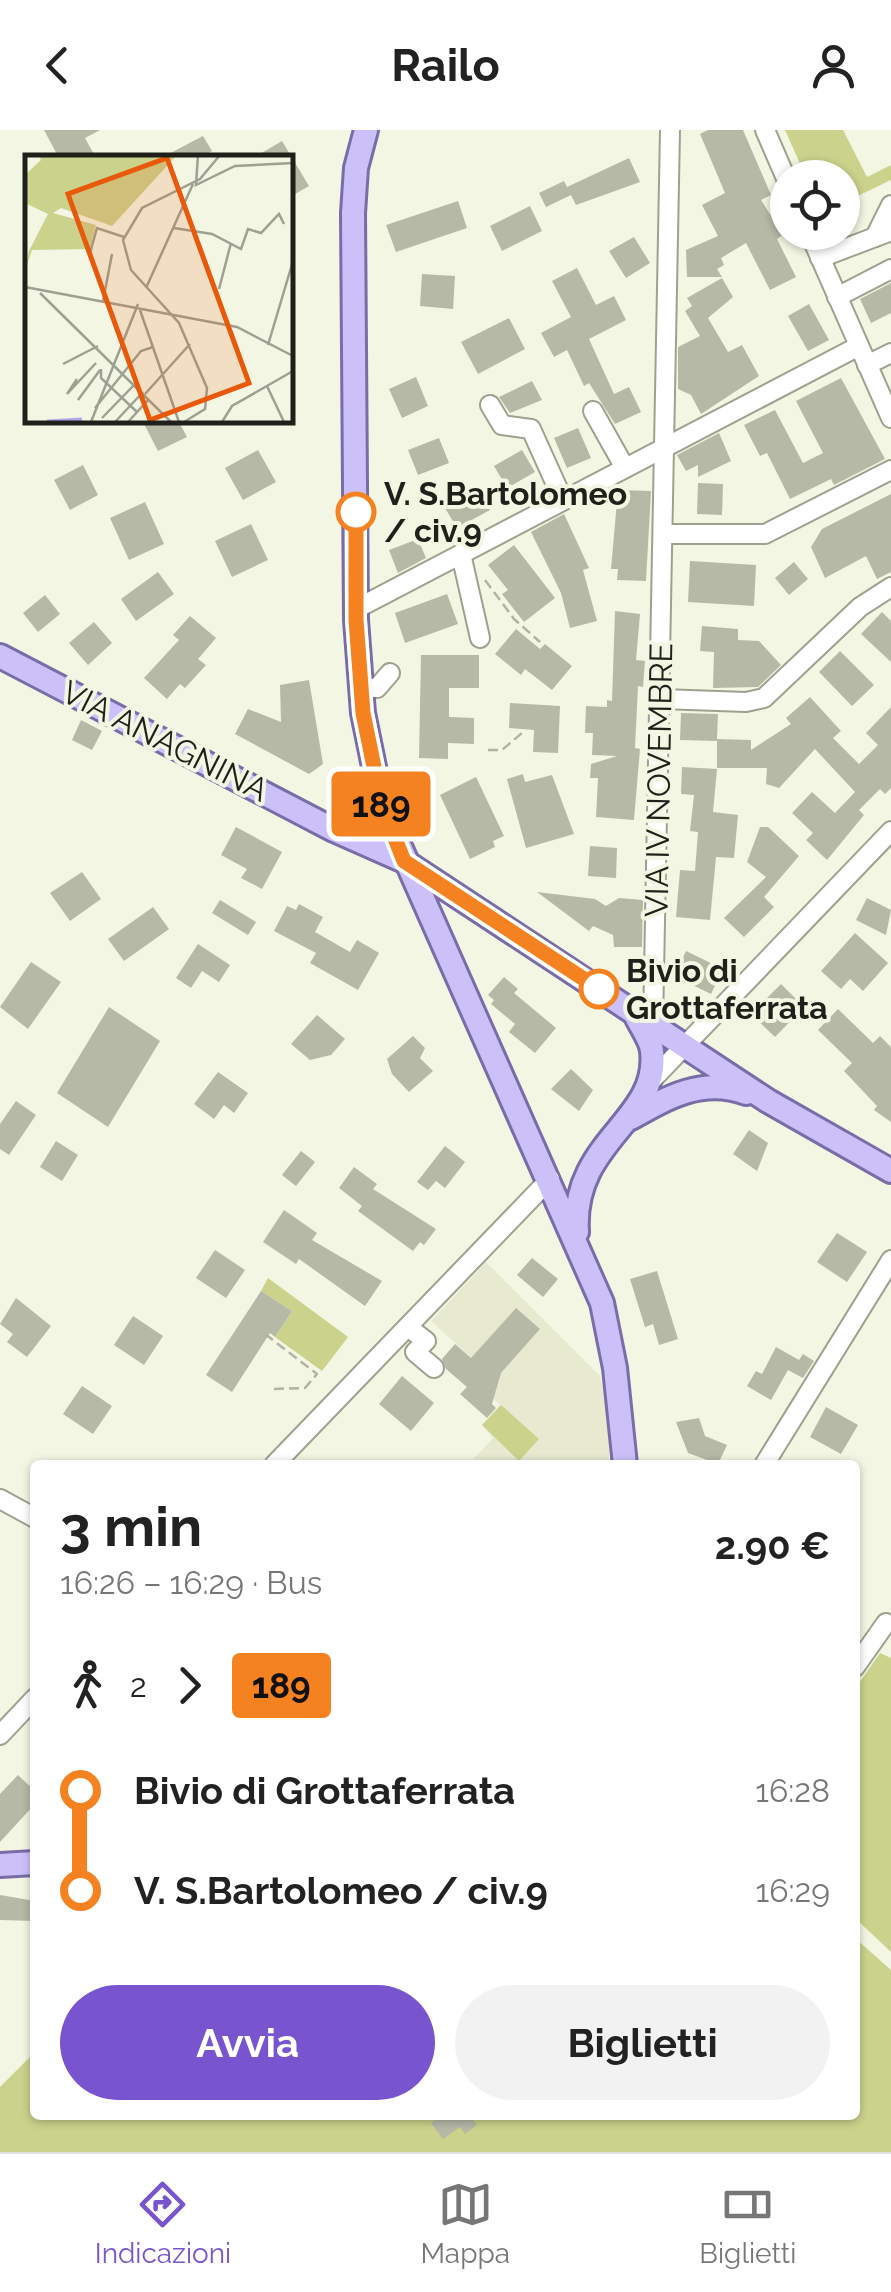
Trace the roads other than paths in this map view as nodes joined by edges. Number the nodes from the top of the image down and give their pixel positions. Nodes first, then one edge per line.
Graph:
1 (366, 130) edge
2 (670, 130) edge
3 (764, 130) edge
4 (778, 160) edge
5 (891, 205) edge
6 (883, 234) edge
7 (817, 250) edge
8 (820, 258) junction
9 (891, 269) edge
10 (837, 297) junction
11 (858, 346) junction
12 (891, 353) edge
13 (867, 365) junction
14 (490, 405) dead end
15 (593, 411) dead end
16 (891, 418) edge
17 (666, 446) junction
18 (550, 448) dead end
19 (625, 468) junction
20 (891, 470) edge
21 (568, 497) junction
22 (664, 534) junction
23 (461, 554) junction
24 (891, 587) edge
25 (356, 609) junction
26 (480, 638) dead end
27 (0, 656) edge
28 (390, 673) dead end
29 (361, 688) junction
30 (660, 699) junction
31 (891, 830) edge
32 (404, 861) junction
33 (454, 894) junction
34 (426, 908) junction
35 (644, 1019) junction
36 (684, 1046) junction
37 (650, 1082) junction
38 (768, 1101) junction
39 (627, 1120) junction
40 (538, 1154) junction
41 (592, 1159) junction
42 (891, 1171) edge
43 (550, 1179) junction
44 (578, 1245) junction
45 (891, 1260) edge
46 (408, 1327) junction
47 (434, 1368) dead end
48 (279, 1460) edge
49 (625, 1460) edge
50 (767, 1460) edge
51 (0, 1498) edge
52 (30, 1515) edge
53 (886, 1623) dead end
54 (860, 1660) edge
55 (30, 1703) edge
56 (0, 1734) edge
57 (30, 1862) edge
58 (0, 1865) edge

1 - 25 main road
2 - 17 street, VIA IV NOVEMBRE
3 - 4 street
5 - 6 street
6 - 8 street
7 - 8 street
8 - 10 street
9 - 10 street
10 - 11 street
11 - 13 street
11 - 17 street
12 - 13 street
13 - 16 street
14 - 21 street
15 - 19 street
17 - 19 street
17 - 22 street, VIA IV NOVEMBRE
18 - 21 street
19 - 21 street
20 - 22 street
21 - 23 street
22 - 30 street, VIA IV NOVEMBRE
23 - 25 street
23 - 26 street
24 - 30 street
25 - 29 main road
27 - 32 main road, VIA ANAGNINA
28 - 29 street
29 - 32 main road
30 - 35 street, VIA IV NOVEMBRE
31 - 36 street
32 - 33 main road, VIA ANAGNINA
32 - 34 main road
33 - 34 main road
33 - 35 main road, VIA ANAGNINA
34 - 40 main road
35 - 36 main road, VIA ANAGNINA
35 - 37 main road
36 - 37 street
36 - 38 main road, VIA ANAGNINA
37 - 39 main road
38 - 39 main road
38 - 42 main road, VIA ANAGNINA
39 - 41 main road
40 - 41 main road
40 - 43 main road
41 - 44 main road
43 - 44 main road
43 - 46 street
44 - 49 main road
45 - 50 street
46 - 47 street
46 - 48 street
51 - 52 street
53 - 54 street
55 - 56 street
57 - 58 main road

